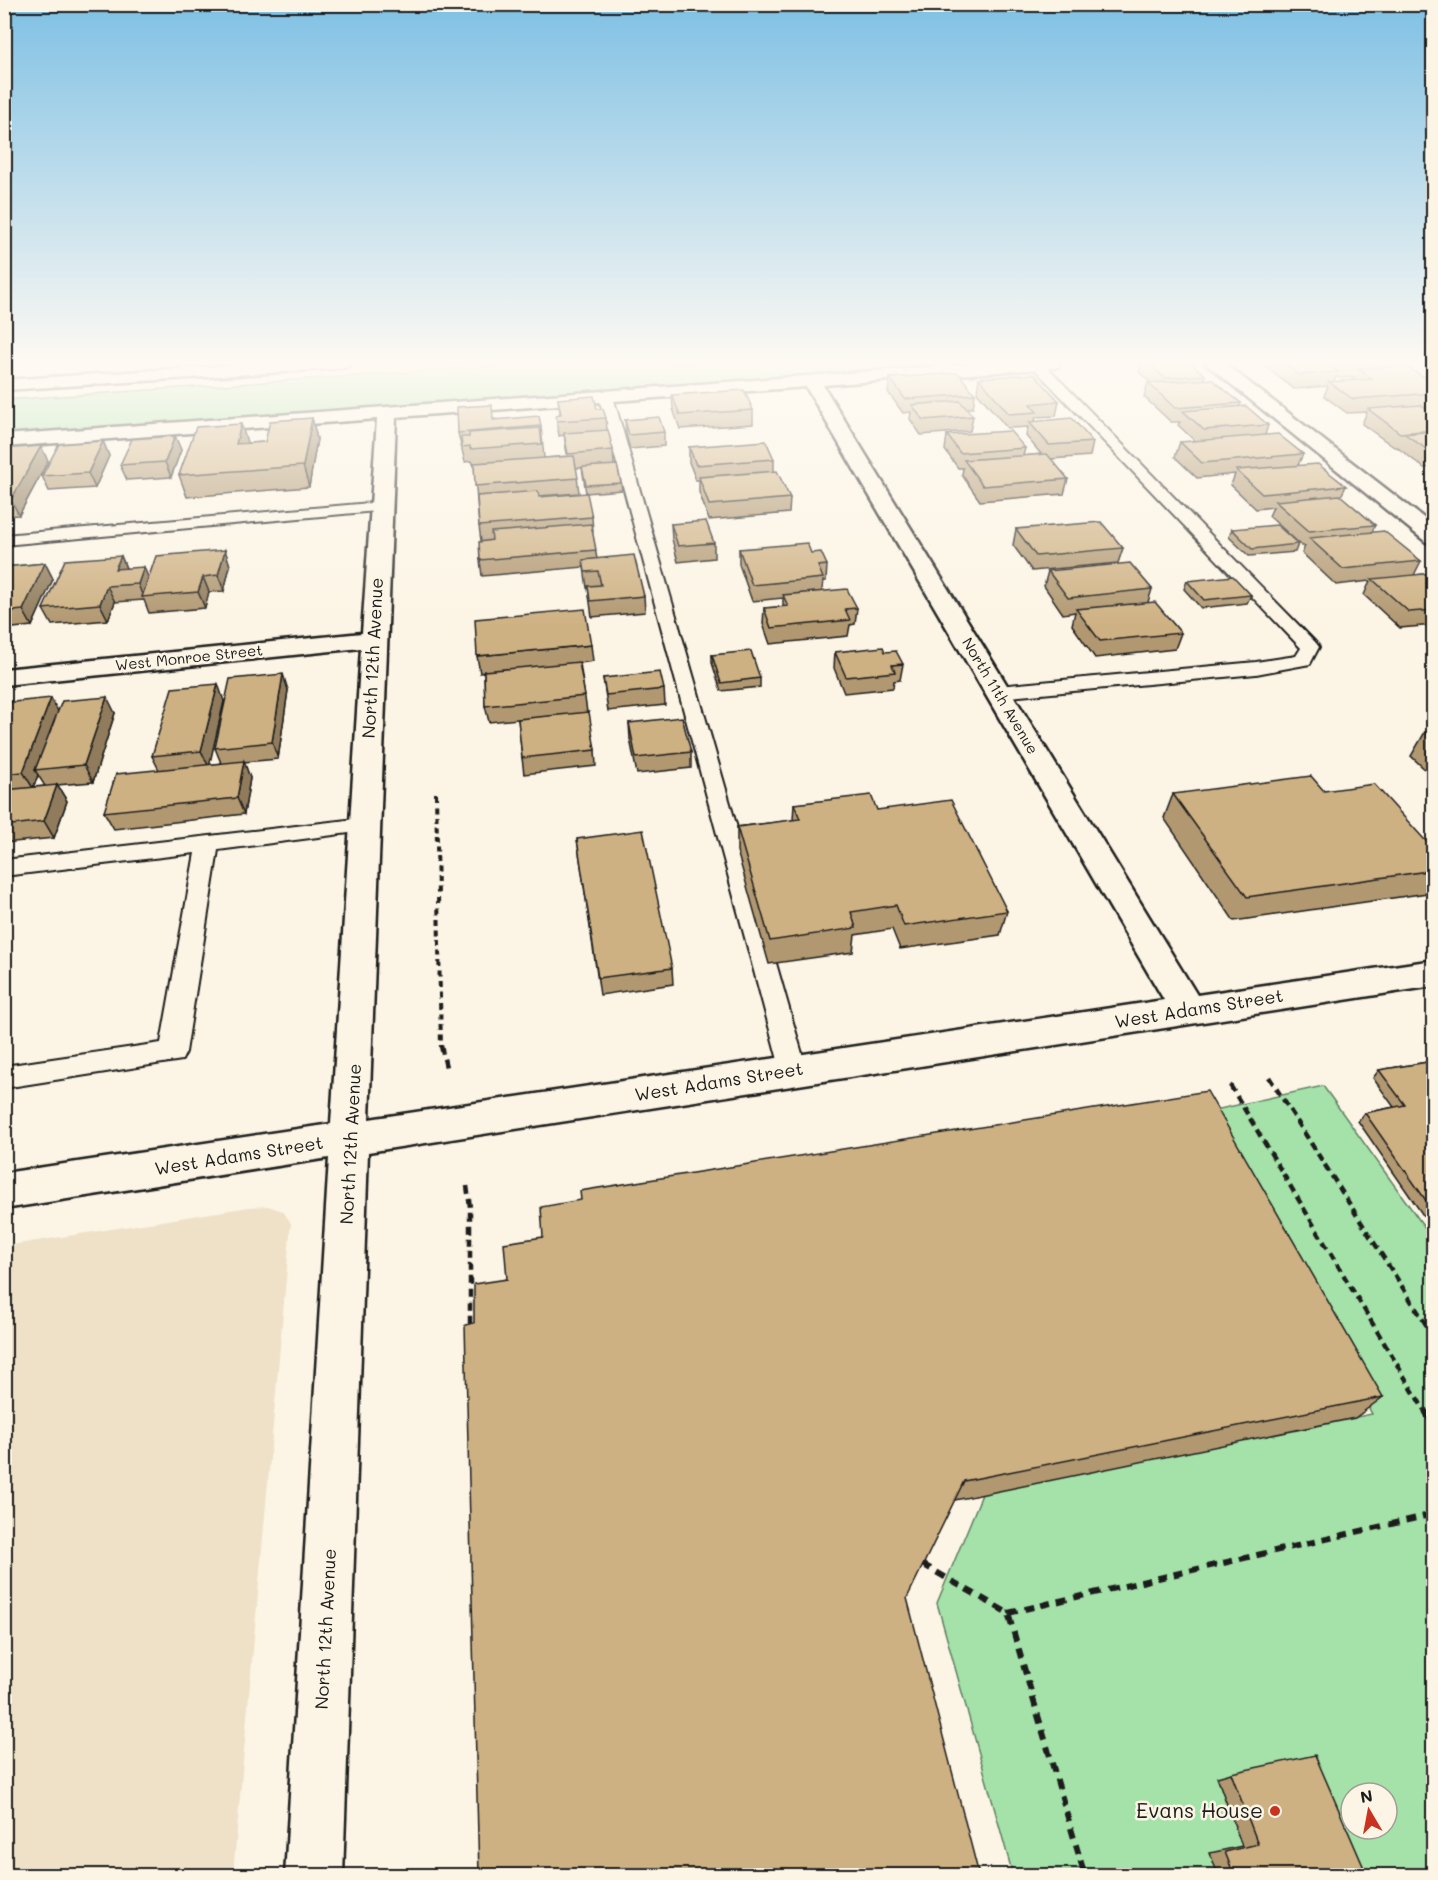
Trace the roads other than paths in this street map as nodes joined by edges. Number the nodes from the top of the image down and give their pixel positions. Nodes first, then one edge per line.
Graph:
1 (385, 451) edge
2 (621, 451) edge
3 (854, 451) edge
4 (1126, 451) edge
5 (1324, 451) edge
6 (382, 507) junction
7 (1434, 537) edge
8 (4, 540) edge
9 (374, 639) junction
10 (4, 677) edge
11 (998, 692) junction
12 (364, 825) junction
13 (207, 844) junction
14 (4, 868) edge
15 (1434, 973) edge
16 (1188, 1010) junction
17 (794, 1071) junction
18 (4, 1077) edge
19 (351, 1138) junction
20 (4, 1191) edge
21 (314, 1875) edge

1 - 6 street, North 12th Avenue
2 - 17 lane
3 - 11 street, North 11th Avenue
4 - 11 lane
5 - 7 street
6 - 8 lane
6 - 9 street, North 12th Avenue
9 - 10 street, West Monroe Street
9 - 12 street, North 12th Avenue
11 - 16 street, North 11th Avenue
12 - 13 lane
12 - 19 street, North 12th Avenue
13 - 14 lane
13 - 18 lane
15 - 16 street, West Adams Street
16 - 17 street, West Adams Street
17 - 19 street, West Adams Street
19 - 20 street, West Adams Street
19 - 21 street, North 12th Avenue

